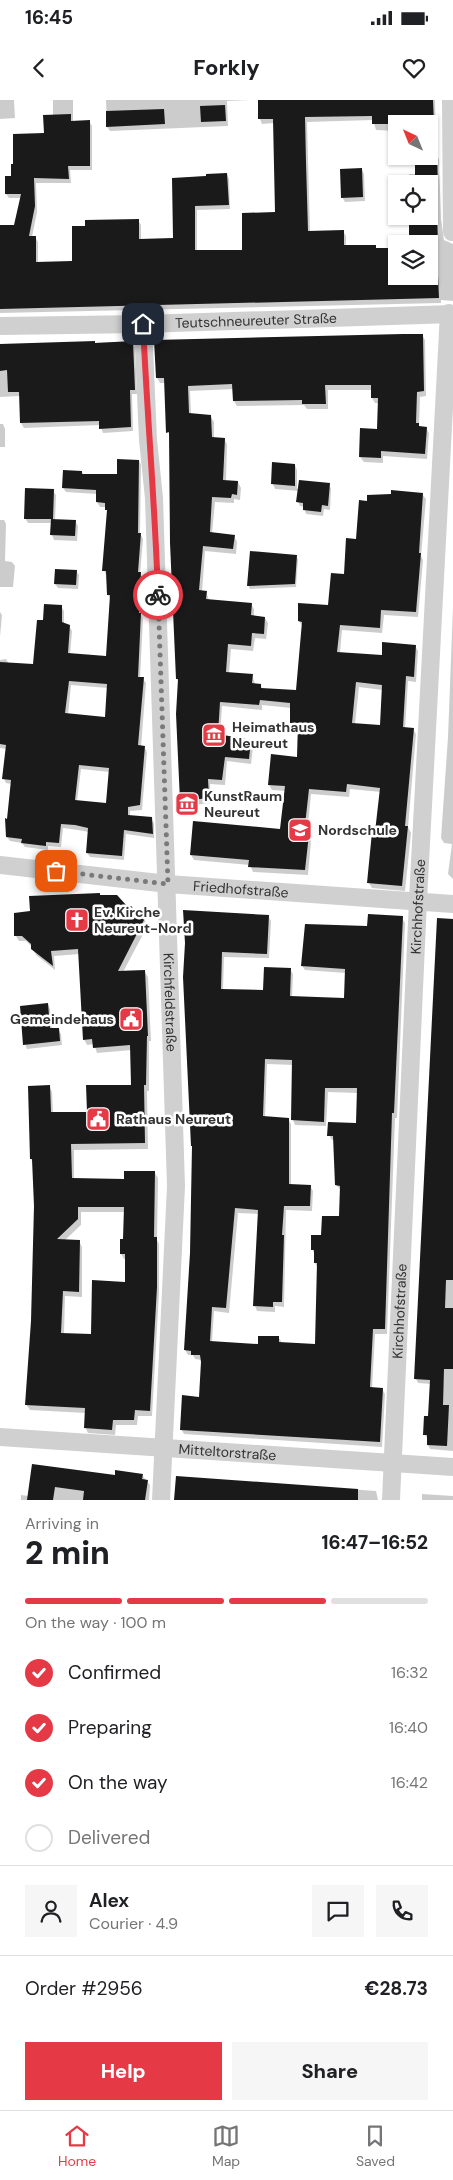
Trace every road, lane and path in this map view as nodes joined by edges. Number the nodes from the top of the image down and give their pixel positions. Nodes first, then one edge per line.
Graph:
1 (452, 100) edge
2 (452, 232) dead end
3 (451, 314) edge
4 (143, 324) junction
5 (0, 326) edge
6 (0, 865) edge
7 (168, 884) junction
8 (418, 900) junction
9 (453, 904) edge
10 (0, 1437) edge
11 (165, 1449) junction
12 (393, 1464) junction
13 (453, 1467) edge
14 (161, 1500) edge
15 (391, 1500) edge

1 - 2 street
3 - 4 street, Teutschneureuter Straße
3 - 8 street, Kirchhofstraße
4 - 5 street, Teutschneureuter Straße
4 - 7 street, Kirchfeldstraße
6 - 7 street, Friedhofstraße
7 - 8 street, Friedhofstraße
7 - 11 street, Kirchfeldstraße
8 - 9 street, Friedhofstraße
8 - 12 street, Kirchhofstraße
10 - 11 street, Mitteltorstraße
11 - 12 street, Mitteltorstraße
11 - 14 street, Kirchfeldstraße
12 - 13 street, Mitteltorstraße
12 - 15 street, Kirchhofstraße

